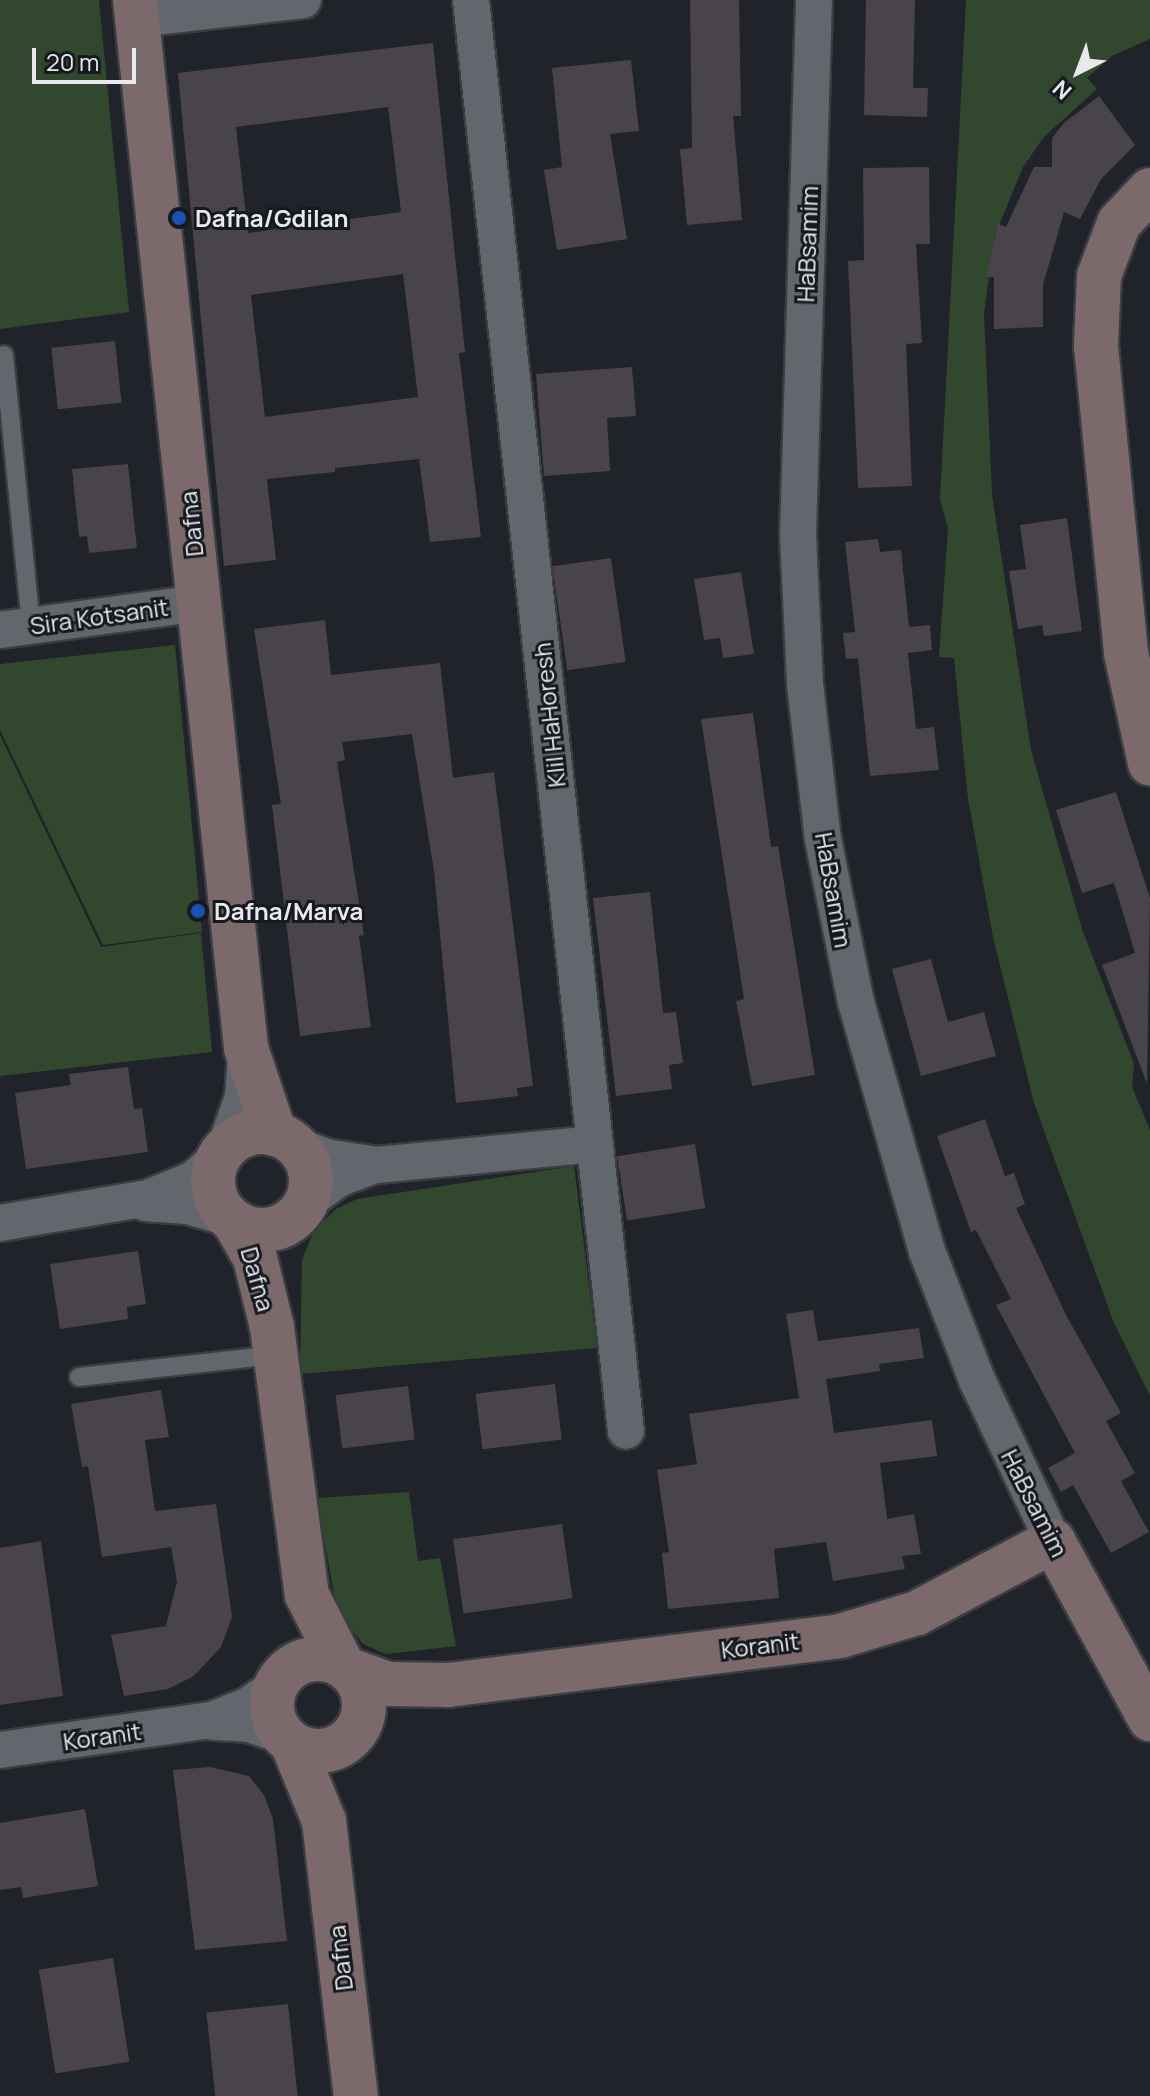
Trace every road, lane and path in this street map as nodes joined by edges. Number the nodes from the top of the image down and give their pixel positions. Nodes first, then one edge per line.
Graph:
1 (303, 0) edge
2 (471, 0) edge
3 (814, 0) edge
4 (136, 10) edge
5 (1150, 190) edge
6 (4, 355) dead end
7 (199, 603) junction
8 (16, 628) edge
9 (1150, 763) edge
10 (246, 1048) junction
11 (285, 1139) junction
12 (595, 1144) junction
13 (223, 1151) junction
14 (377, 1165) junction
15 (128, 1204) junction
16 (301, 1210) junction
17 (232, 1220) junction
18 (0, 1223) edge
19 (275, 1347) junction
20 (79, 1377) dead end
21 (626, 1431) dead end
22 (1053, 1541) junction
23 (306, 1587) junction
24 (346, 1668) junction
25 (279, 1680) junction
26 (448, 1685) junction
27 (1150, 1719) edge
28 (204, 1722) junction
29 (350, 1738) junction
30 (288, 1740) junction
31 (0, 1750) edge
32 (324, 1821) junction
33 (356, 2096) edge

1 - 4 street
2 - 12 street, Klil HaHoresh
3 - 22 street, HaBsamim
4 - 7 street, Dafna
5 - 9 street
6 - 8 lane
7 - 8 street, Sira Kotsanit
7 - 10 street, Dafna
10 - 11 street, Dafna
10 - 13 street, Dafna
11 - 13 street
11 - 14 street
11 - 16 street
12 - 14 street
12 - 21 street, Klil HaHoresh
13 - 15 street
13 - 17 street
14 - 16 street
15 - 17 street
15 - 18 street
16 - 17 street
16 - 19 street, Dafna
17 - 19 street, Dafna
19 - 20 lane
19 - 23 street, Dafna
22 - 26 street, Koranit
22 - 27 street, HaBsamim
23 - 24 street, Dafna
23 - 25 street, Dafna
24 - 25 street
24 - 26 street, Koranit
24 - 29 street
25 - 28 street, Koranit
25 - 30 street
26 - 29 street, Koranit
28 - 30 street, Koranit
28 - 31 street, Koranit
29 - 30 street
29 - 32 street, Dafna
30 - 32 street, Dafna
32 - 33 street, Dafna

